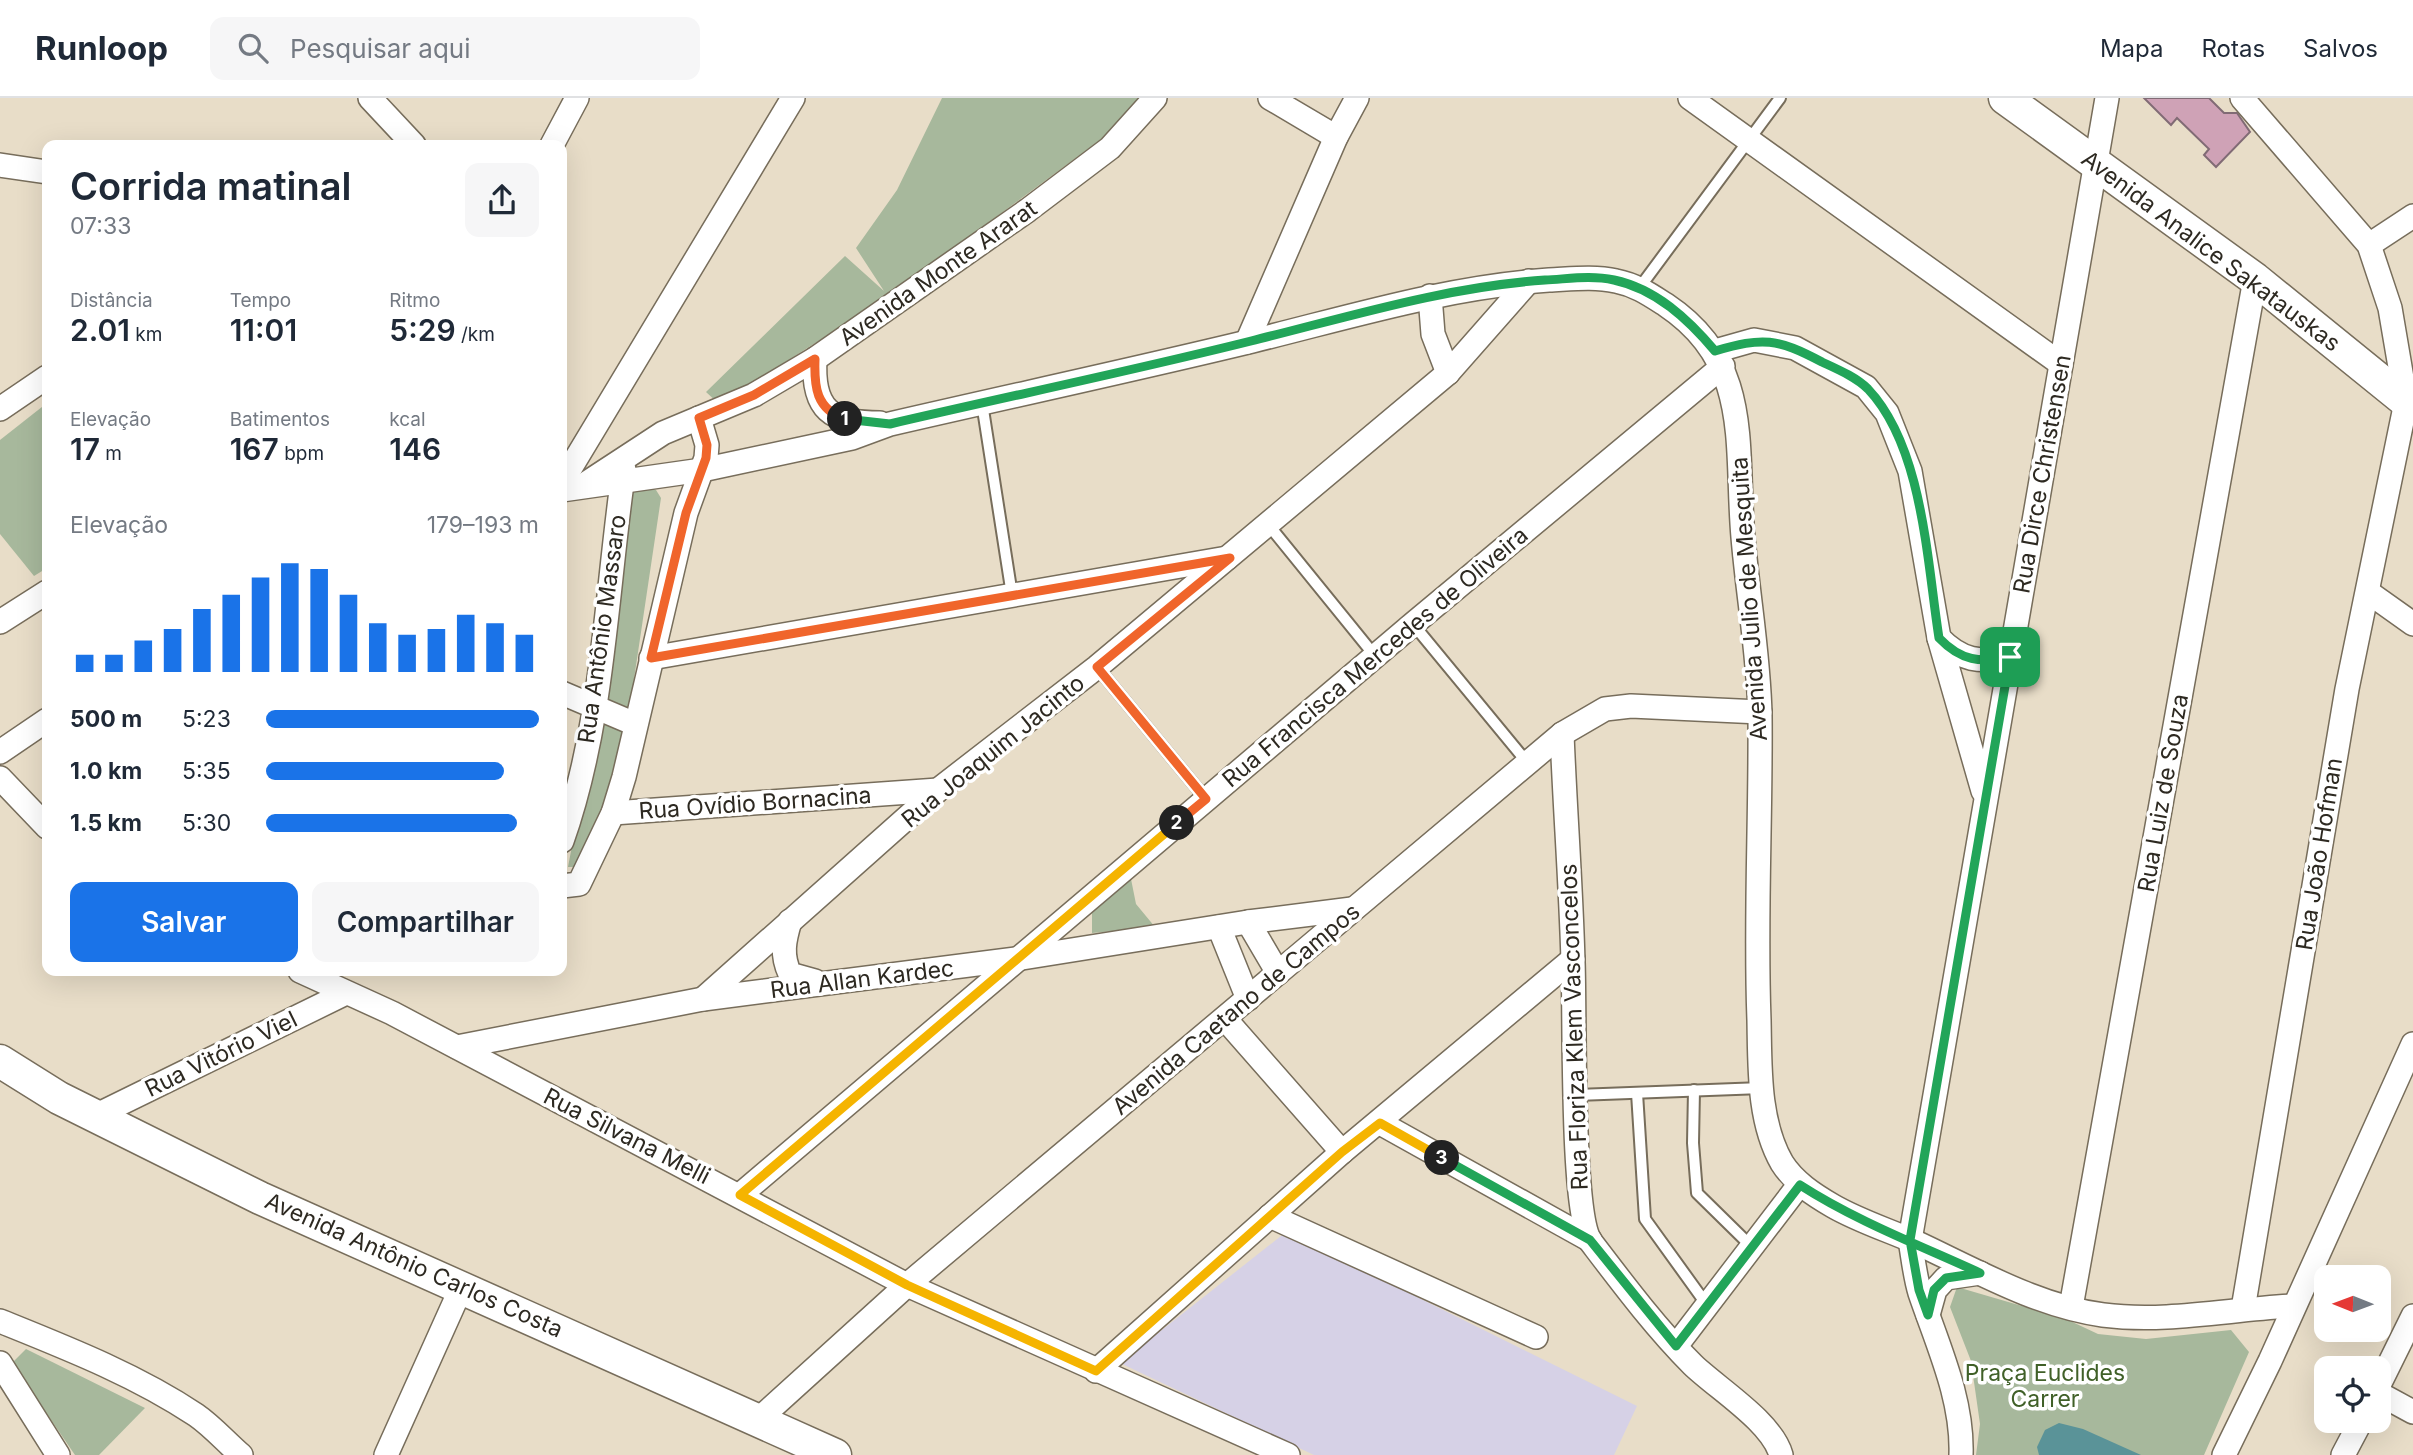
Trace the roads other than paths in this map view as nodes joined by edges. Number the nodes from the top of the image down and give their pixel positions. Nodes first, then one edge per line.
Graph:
1 (370, 98) edge
2 (577, 98) edge
3 (793, 98) edge
4 (1155, 98) edge
5 (1270, 98) edge
6 (1357, 98) edge
7 (1690, 98) edge
8 (1780, 98) edge
9 (2005, 98) edge
10 (2107, 98) edge
11 (2242, 98) edge
12 (1336, 137) junction
13 (409, 140) edge
14 (555, 140) edge
15 (1748, 141) junction
16 (2097, 163) junction
17 (0, 165) edge
18 (42, 171) edge
19 (2413, 216) edge
20 (2369, 245) junction
21 (2255, 279) junction
22 (1529, 281) junction
23 (1640, 287) junction
24 (1430, 296) junction
25 (1247, 342) junction
26 (1719, 358) junction
27 (815, 359) junction
28 (2062, 364) junction
29 (1448, 373) junction
30 (42, 380) edge
31 (982, 403) junction
32 (2409, 405) edge
33 (0, 409) edge
34 (604, 412) junction
35 (699, 418) junction
36 (890, 424) junction
37 (651, 440) junction
38 (621, 467) junction
39 (702, 470) junction
40 (660, 478) junction
41 (568, 486) edge
42 (1267, 523) junction
43 (1230, 558) junction
44 (2368, 592) junction
45 (42, 595) edge
46 (1012, 595) junction
47 (0, 622) edge
48 (1413, 624) junction
49 (2413, 624) edge
50 (1939, 638) junction
51 (1375, 656) junction
52 (2010, 657) junction
53 (651, 658) junction
54 (1097, 667) junction
55 (567, 695) edge
56 (594, 708) junction
57 (1760, 712) junction
58 (42, 723) edge
59 (635, 724) junction
60 (1562, 734) junction
61 (0, 752) edge
62 (1526, 761) junction
63 (0, 778) edge
64 (938, 790) junction
65 (1985, 797) junction
66 (1206, 799) junction
67 (613, 813) junction
68 (42, 822) edge
69 (567, 823) edge
70 (570, 885) edge
71 (1352, 909) junction
72 (790, 921) junction
73 (1248, 922) junction
74 (1219, 927) junction
75 (1016, 959) junction
76 (1573, 959) junction
77 (1278, 974) junction
78 (310, 976) edge
79 (827, 983) junction
80 (346, 993) junction
81 (703, 999) junction
82 (1248, 999) junction
83 (1226, 1020) junction
84 (2413, 1044) edge
85 (457, 1047) junction
86 (0, 1061) edge
87 (1762, 1088) junction
88 (1695, 1090) junction
89 (1637, 1093) junction
90 (1577, 1095) junction
91 (97, 1115) junction
92 (1380, 1123) junction
93 (1342, 1152) junction
94 (1800, 1185) junction
95 (740, 1195) junction
96 (1270, 1216) junction
97 (1590, 1240) junction
98 (1910, 1240) junction
99 (1752, 1247) junction
100 (1980, 1273) junction
101 (907, 1285) junction
102 (462, 1286) junction
103 (1707, 1305) junction
104 (2294, 1306) junction
105 (2071, 1307) junction
106 (2243, 1308) junction
107 (1928, 1315) junction
108 (2413, 1316) edge
109 (0, 1321) edge
110 (1536, 1336) dead end
111 (1676, 1346) junction
112 (2391, 1361) edge
113 (0, 1363) edge
114 (1096, 1371) junction
115 (2391, 1400) edge
116 (2413, 1412) edge
117 (758, 1420) junction
118 (2355, 1433) edge
119 (1258, 1449) edge
120 (58, 1455) edge
121 (241, 1455) edge
122 (386, 1455) edge
123 (835, 1455) edge
124 (1288, 1455) edge
125 (1781, 1455) edge
126 (1961, 1455) edge
127 (2224, 1455) edge
128 (2343, 1455) edge

1 - 13 street
2 - 14 street
3 - 34 street
4 - 27 street, Avenida Monte Ararat
5 - 12 street
6 - 12 street
7 - 15 street
8 - 15 lane
9 - 16 main road, Avenida Analice Sakatauskas
10 - 16 street, Rua Dirce Christensen
11 - 20 street
12 - 25 street
15 - 23 lane
15 - 28 street
16 - 21 main road, Avenida Analice Sakatauskas
16 - 28 street, Rua Dirce Christensen
17 - 18 street
19 - 20 street
20 - 32 street
21 - 32 main road, Avenida Analice Sakatauskas
21 - 105 street, Rua Luiz de Souza
22 - 23 street, Avenida Julio de Mesquita
22 - 24 street, Avenida Julio de Mesquita
22 - 29 street, Rua Joaquim Jacinto
23 - 26 street, Avenida Julio de Mesquita
24 - 25 street, Avenida Julio de Mesquita
24 - 29 street
25 - 31 street, Avenida Julio de Mesquita
26 - 48 street, Rua Francisca Mercedes de Oliveira
26 - 50 street
26 - 57 street, Avenida Julio de Mesquita
27 - 35 street, Avenida Monte Ararat
27 - 36 street, Avenida Julio de Mesquita
28 - 52 street, Rua Dirce Christensen
29 - 42 street, Rua Joaquim Jacinto
30 - 33 street
31 - 36 street, Avenida Julio de Mesquita
31 - 46 lane
32 - 44 street, Rua João Hofman
34 - 38 street
34 - 41 street
35 - 37 street, Avenida Monte Ararat
35 - 39 street
36 - 39 street, Avenida Julio de Mesquita
37 - 38 street, Avenida Monte Ararat
37 - 40 street
38 - 40 street, Avenida Julio de Mesquita
38 - 41 street, Avenida Monte Ararat
38 - 56 street, Rua Antônio Massaro
39 - 40 street, Avenida Julio de Mesquita
39 - 53 street
42 - 43 street, Rua Joaquim Jacinto
42 - 51 lane
43 - 46 street
43 - 54 street, Rua Joaquim Jacinto
44 - 49 street
44 - 106 street, Rua João Hofman
45 - 47 street
46 - 53 street
48 - 51 street, Rua Francisca Mercedes de Oliveira
48 - 62 lane
50 - 52 street
50 - 65 street
51 - 66 street, Rua Francisca Mercedes de Oliveira
52 - 65 street, Rua Dirce Christensen
53 - 59 street
54 - 64 street, Rua Joaquim Jacinto
54 - 66 lane
55 - 56 street
56 - 59 street
56 - 69 street, Rua Antônio Massaro
57 - 60 street, Avenida Caetano de Campos
57 - 87 street, Avenida Julio de Mesquita
58 - 61 street
59 - 67 street
60 - 62 street, Avenida Caetano de Campos
60 - 76 street, Rua Floriza Klem Vasconcelos
62 - 71 street, Avenida Caetano de Campos
63 - 68 street
64 - 67 street, Rua Ovídio Bornacina
64 - 72 street, Rua Joaquim Jacinto
65 - 98 street, Rua Dirce Christensen
66 - 75 street, Rua Francisca Mercedes de Oliveira
67 - 70 street
71 - 73 street, Rua Allan Kardec
71 - 77 street, Avenida Caetano de Campos
72 - 79 street
72 - 81 street, Rua Joaquim Jacinto
73 - 74 street, Rua Allan Kardec
73 - 77 street
74 - 75 street, Rua Allan Kardec
74 - 82 street
75 - 79 street, Rua Allan Kardec
75 - 95 street, Rua Francisca Mercedes de Oliveira
76 - 90 street, Rua Floriza Klem Vasconcelos
76 - 92 street
77 - 82 street, Avenida Caetano de Campos
78 - 80 street, Rua Silvana Melli
79 - 81 street, Rua Allan Kardec
80 - 85 street, Rua Silvana Melli
80 - 91 street, Rua Vitório Viel
81 - 85 street, Rua Allan Kardec
82 - 83 street, Avenida Caetano de Campos
83 - 93 street
83 - 101 street, Avenida Caetano de Campos
84 - 104 street
85 - 95 street, Rua Silvana Melli
86 - 91 main road, Avenida Antônio Carlos Costa
87 - 88 lane
87 - 94 street, Avenida Julio de Mesquita
88 - 89 lane
88 - 99 lane
89 - 90 lane
89 - 103 lane
90 - 97 street, Rua Floriza Klem Vasconcelos
91 - 102 main road, Avenida Antônio Carlos Costa
92 - 93 street
92 - 97 street
93 - 96 street
94 - 98 street, Avenida Julio de Mesquita
94 - 99 street
95 - 101 street, Rua Silvana Melli
96 - 110 street
96 - 114 street
97 - 111 street, Rua Floriza Klem Vasconcelos
98 - 100 street, Avenida Julio de Mesquita
98 - 107 street, Rua Dirce Christensen
99 - 103 street
100 - 105 street, Avenida Julio de Mesquita
100 - 107 street
101 - 114 street, Rua Silvana Melli
101 - 117 street, Avenida Caetano de Campos
102 - 117 main road, Avenida Antônio Carlos Costa
102 - 122 street
103 - 111 street
104 - 106 street, Avenida Julio de Mesquita
104 - 127 street
105 - 106 street, Avenida Julio de Mesquita
107 - 126 street, Rua Dirce Christensen
108 - 112 street
109 - 121 street
111 - 125 street, Rua Floriza Klem Vasconcelos
113 - 120 street
114 - 119 street, Rua Silvana Melli
115 - 116 street
117 - 123 main road, Avenida Antônio Carlos Costa
118 - 128 street
119 - 124 street, Rua Silvana Melli

